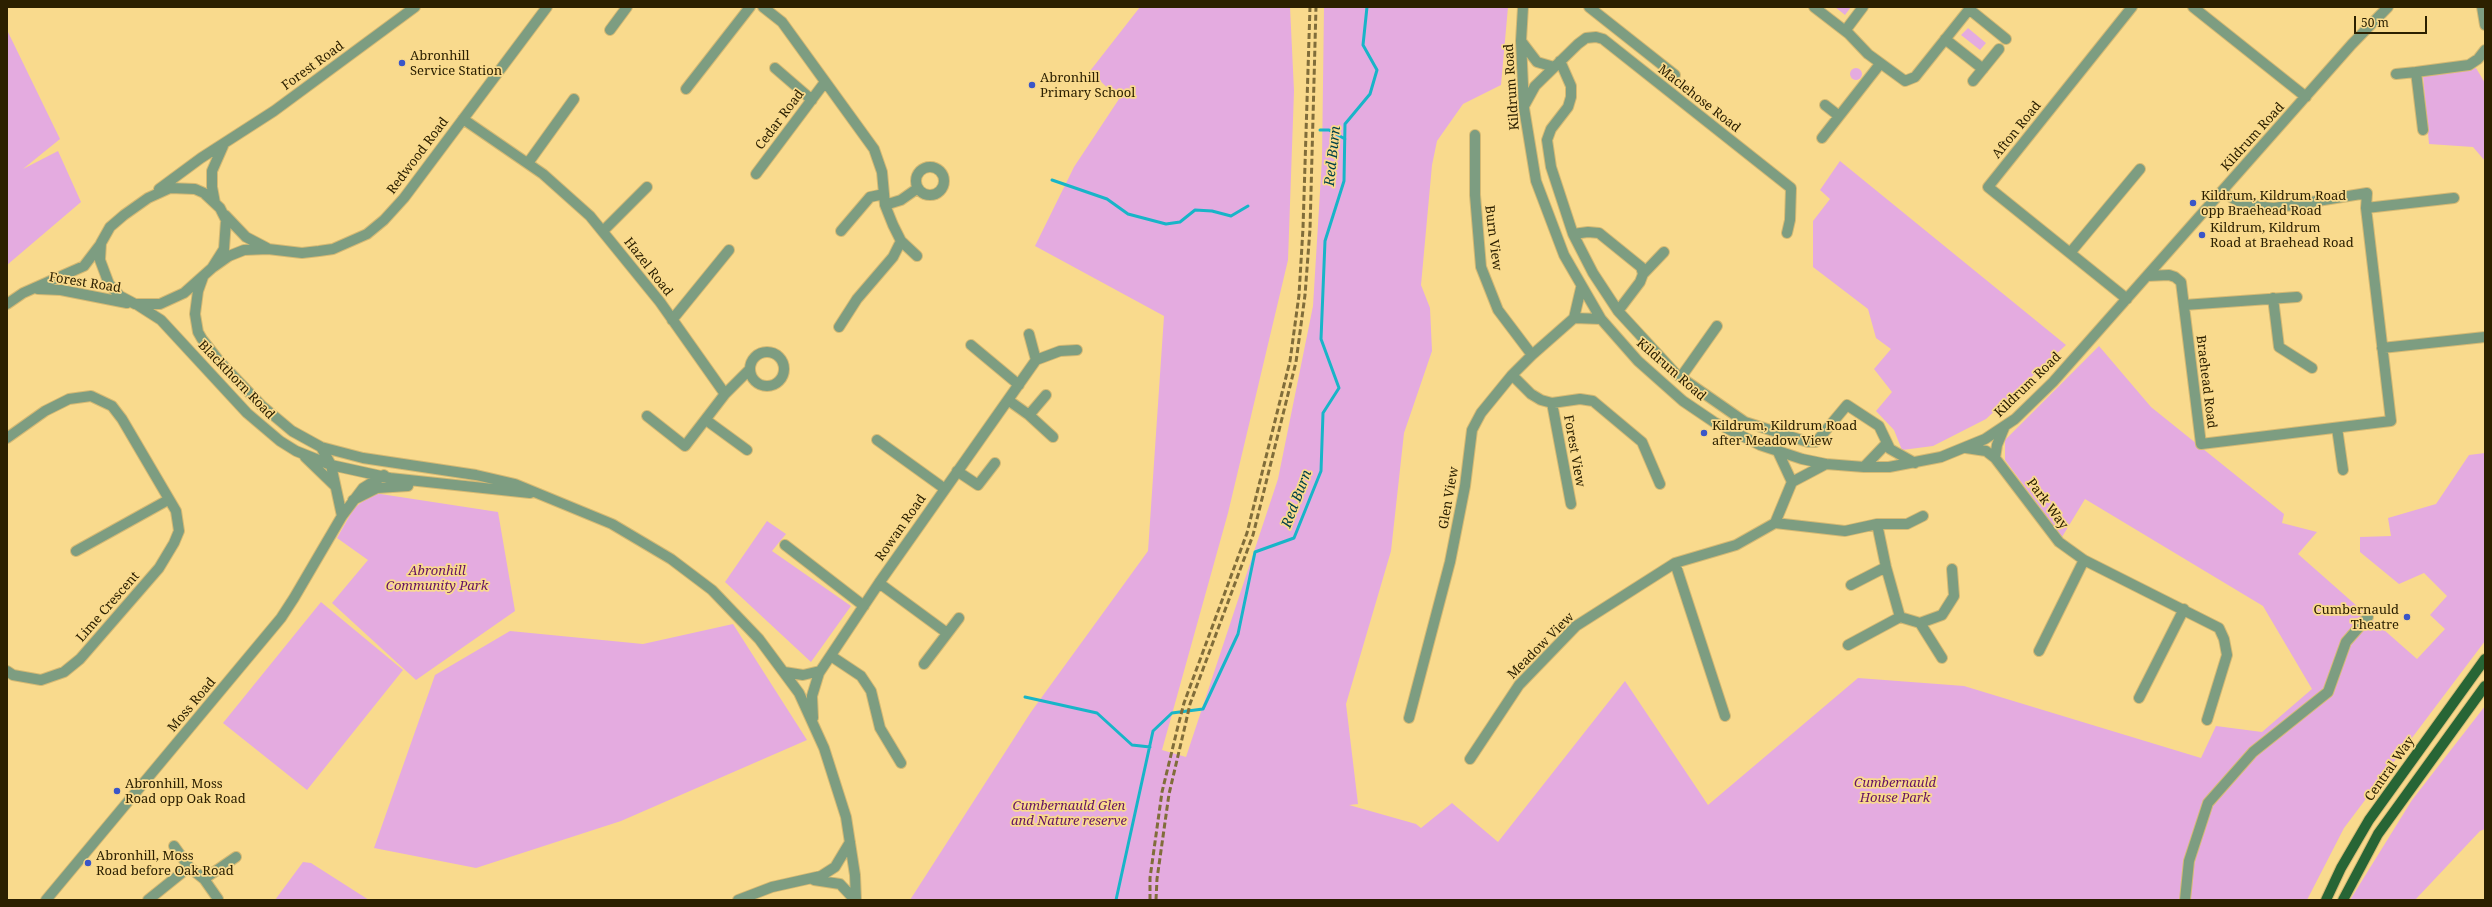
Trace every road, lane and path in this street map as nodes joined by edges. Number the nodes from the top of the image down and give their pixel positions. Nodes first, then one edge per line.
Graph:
1 (414, 7) edge
2 (547, 7) edge
3 (626, 7) edge
4 (750, 7) edge
5 (763, 7) edge
6 (1523, 7) edge
7 (1589, 7) edge
8 (1814, 7) edge
9 (1863, 7) edge
10 (2132, 7) edge
11 (2193, 7) edge
12 (2388, 7) edge
13 (2482, 7) edge
14 (1970, 8) edge
15 (2485, 25) edge
16 (610, 30) dead end
17 (1847, 32) junction
18 (1945, 39) junction
19 (2006, 39) dead end
20 (1521, 41) junction
21 (1637, 44) junction
22 (1999, 49) dead end
23 (2485, 50) edge
24 (1627, 58) junction
25 (1557, 64) junction
26 (1880, 64) junction
27 (775, 68) dead end
28 (1983, 69) junction
29 (2416, 72) junction
30 (2396, 74) dead end
31 (1675, 75) dead end
32 (1973, 81) dead end
33 (825, 82) junction
34 (686, 89) dead end
35 (2306, 97) junction
36 (574, 99) dead end
37 (812, 100) junction
38 (1825, 105) dead end
39 (1524, 108) junction
40 (1839, 116) junction
41 (463, 119) junction
42 (2423, 130) dead end
43 (1475, 135) dead end
44 (1822, 138) dead end
45 (224, 144) junction
46 (528, 163) junction
47 (2140, 169) dead end
48 (756, 174) dead end
49 (647, 187) dead end
50 (918, 188) dead end
51 (2221, 192) junction
52 (884, 194) junction
53 (148, 198) junction
54 (2454, 198) dead end
55 (216, 203) junction
56 (886, 204) junction
57 (2366, 208) junction
58 (224, 214) junction
59 (841, 231) dead end
60 (603, 232) junction
61 (1787, 233) dead end
62 (1573, 234) junction
63 (901, 241) junction
64 (101, 243) junction
65 (268, 248) junction
66 (729, 250) dead end
67 (1664, 252) dead end
68 (2070, 254) junction
69 (917, 256) dead end
70 (212, 268) junction
71 (1643, 274) junction
72 (2147, 276) junction
73 (203, 277) junction
74 (1581, 288) junction
75 (30, 290) junction
76 (2297, 297) dead end
77 (2273, 298) junction
78 (2127, 299) junction
79 (7, 304) edge
80 (136, 304) junction
81 (2184, 305) junction
82 (1618, 311) junction
83 (1574, 318) junction
84 (1601, 319) junction
85 (672, 320) junction
86 (1717, 326) dead end
87 (839, 327) dead end
88 (1029, 334) dead end
89 (2485, 338) edge
90 (971, 345) dead end
91 (2382, 348) junction
92 (1077, 350) dead end
93 (1532, 354) junction
94 (1036, 360) junction
95 (2312, 368) dead end
96 (750, 369) dead end
97 (1512, 375) junction
98 (1681, 377) junction
99 (1019, 385) junction
100 (725, 394) junction
101 (1046, 395) dead end
102 (1008, 400) junction
103 (1552, 403) junction
104 (1029, 415) junction
105 (647, 416) dead end
106 (706, 420) junction
107 (2004, 428) junction
108 (2337, 428) junction
109 (1053, 437) dead end
110 (7, 438) edge
111 (877, 440) dead end
112 (1886, 444) junction
113 (321, 447) junction
114 (1966, 448) junction
115 (747, 450) dead end
116 (296, 451) junction
117 (1778, 452) junction
118 (1996, 458) junction
119 (1915, 463) junction
120 (995, 464) dead end
121 (1826, 464) junction
122 (331, 465) junction
123 (404, 466) junction
124 (1864, 467) junction
125 (2343, 470) dead end
126 (958, 471) junction
127 (381, 476) junction
128 (1792, 482) junction
129 (1660, 484) dead end
130 (335, 486) junction
131 (442, 486) junction
132 (945, 489) junction
133 (540, 494) junction
134 (168, 500) junction
135 (353, 500) junction
136 (1571, 504) dead end
137 (342, 516) junction
138 (1923, 516) dead end
139 (1775, 523) junction
140 (1877, 524) junction
141 (786, 545) dead end
142 (76, 551) dead end
143 (2084, 560) junction
144 (1676, 563) junction
145 (1886, 567) junction
146 (1952, 570) dead end
147 (879, 583) junction
148 (1851, 585) dead end
149 (864, 606) junction
150 (2184, 609) junction
151 (1900, 617) junction
152 (959, 618) dead end
153 (2368, 618) dead end
154 (1920, 623) junction
155 (947, 633) junction
156 (1848, 645) dead end
157 (2039, 650) dead end
158 (831, 656) junction
159 (1942, 658) dead end
160 (2485, 660) edge
161 (924, 664) dead end
162 (7, 671) edge
163 (820, 671) junction
164 (784, 672) junction
165 (2485, 686) edge
166 (2139, 698) dead end
167 (1725, 716) dead end
168 (1409, 718) dead end
169 (2207, 720) dead end
170 (815, 728) junction
171 (1470, 759) dead end
172 (901, 763) dead end
173 (850, 842) junction
174 (174, 846) dead end
175 (236, 857) dead end
176 (189, 867) junction
177 (204, 879) junction
178 (812, 880) junction
179 (218, 899) edge
180 (46, 900) edge
181 (148, 900) edge
182 (738, 900) edge
183 (856, 900) edge
184 (2185, 900) edge
185 (2326, 900) edge
186 (2343, 900) edge

1 - 45 street, Forest Road
2 - 41 street, Redwood Road
3 - 16 street
4 - 34 street
5 - 33 street
6 - 20 street, Kildrum Road
7 - 21 street
8 - 17 street
9 - 17 street
10 - 68 street, Afton Road
11 - 35 street
12 - 35 street, Kildrum Road
13 - 15 street
14 - 18 street
14 - 19 street
17 - 26 street
18 - 26 street
18 - 28 street
20 - 25 street
20 - 39 street, Kildrum Road
21 - 24 street
21 - 31 street
22 - 28 street
23 - 29 street
24 - 25 street, Maclehose Road
24 - 61 street, Maclehose Road
25 - 39 street, Maclehose Road
25 - 62 street
26 - 40 street
27 - 37 street
28 - 32 street
29 - 30 street
29 - 42 street
33 - 37 street, Cedar Road
33 - 52 street
35 - 51 street, Kildrum Road
36 - 46 street
37 - 48 street, Cedar Road
38 - 40 street
39 - 74 street, Kildrum Road
40 - 44 street
41 - 46 street, Hazel Road
41 - 65 street, Redwood Road
43 - 93 street, Burn View
45 - 53 street, Forest Road
45 - 55 street, Forest Road
46 - 60 street, Hazel Road
47 - 68 street
49 - 60 street
50 - 56 street
51 - 57 street, Braehead Road
51 - 72 street, Kildrum Road
52 - 56 street
52 - 59 street
53 - 55 street
53 - 64 street
54 - 57 street
55 - 58 street
56 - 63 street
57 - 91 street, Braehead Road
58 - 65 street, Redwood Road
58 - 70 street
60 - 85 street, Hazel Road
62 - 71 street
62 - 82 street
63 - 69 street
63 - 87 street
64 - 75 street, Forest Road
64 - 80 street
65 - 70 street, Redwood Road
66 - 85 street, Hazel Road
67 - 71 street
68 - 78 street, Afton Road
70 - 73 street
71 - 82 street
72 - 78 street, Kildrum Road
72 - 81 street, Braehead Road
73 - 80 street
73 - 113 street, Blackthorn Road
74 - 83 street
74 - 84 street, Kildrum Road
75 - 79 street, Forest Road
75 - 80 street, Forest Road
76 - 77 street
77 - 81 street
77 - 95 street
78 - 107 street, Kildrum Road
80 - 116 street, Blackthorn Road
81 - 108 street, Braehead Road
82 - 98 street
83 - 84 street
83 - 93 street, Glen View
84 - 117 street, Kildrum Road
85 - 100 street, Hazel Road
86 - 98 street
88 - 94 street
89 - 91 street
90 - 99 street
91 - 108 street, Braehead Road
92 - 94 street
93 - 97 street, Glen View
94 - 99 street, Rowan Road
96 - 100 street
97 - 103 street, Forest View
97 - 168 street, Glen View
98 - 112 street
99 - 102 street, Rowan Road
100 - 106 street
101 - 104 street
102 - 104 street
102 - 126 street, Rowan Road
103 - 129 street, Forest View
103 - 136 street, Forest View
104 - 109 street
105 - 106 street
106 - 115 street
107 - 114 street, Kildrum Road
107 - 118 street
108 - 125 street
110 - 134 street, Lime Crescent
111 - 132 street, Rowan Road
112 - 119 street
112 - 124 street
113 - 122 street
113 - 123 street, Blackthorn Road
114 - 118 street, Park Way
114 - 119 street, Kildrum Road
116 - 122 street, Blackthorn Road
116 - 130 street
117 - 121 street, Kildrum Road
117 - 128 street
118 - 143 street, Park Way
119 - 124 street, Kildrum Road
120 - 126 street
121 - 124 street, Kildrum Road
121 - 128 street
122 - 127 street, Blackthorn Road
122 - 130 street
123 - 127 street, Moss Road
123 - 133 street, Blackthorn Road
126 - 132 street, Rowan Road
127 - 131 street, Blackthorn Road
127 - 135 street, Moss Road
128 - 139 street
130 - 137 street
131 - 133 street, Blackthorn Road
131 - 135 street
132 - 147 street, Rowan Road
133 - 164 street, Blackthorn Road
134 - 142 street
134 - 162 street, Lime Crescent
135 - 137 street, Moss Road
137 - 180 street, Moss Road
138 - 140 street
139 - 140 street
139 - 144 street, Meadow View
140 - 145 street
141 - 149 street
143 - 150 street, Park Way
143 - 157 street
144 - 167 street
144 - 171 street, Meadow View
145 - 148 street
145 - 151 street
146 - 154 street
147 - 149 street, Rowan Road
147 - 155 street
149 - 158 street, Rowan Road
150 - 166 street
150 - 169 street, Park Way
151 - 154 street
151 - 156 street
152 - 155 street
153 - 184 street
154 - 159 street
155 - 161 street
158 - 163 street, Rowan Road
158 - 172 street
160 - 185 main road, Central Way
163 - 164 street
163 - 170 street, Rowan Road
164 - 170 street, Blackthorn Road
165 - 186 main road
170 - 173 street, Blackthorn Road
173 - 178 street
173 - 183 street, Blackthorn Road
174 - 176 street
175 - 177 street
176 - 177 street
176 - 181 street
177 - 179 street
178 - 182 street
178 - 183 street

